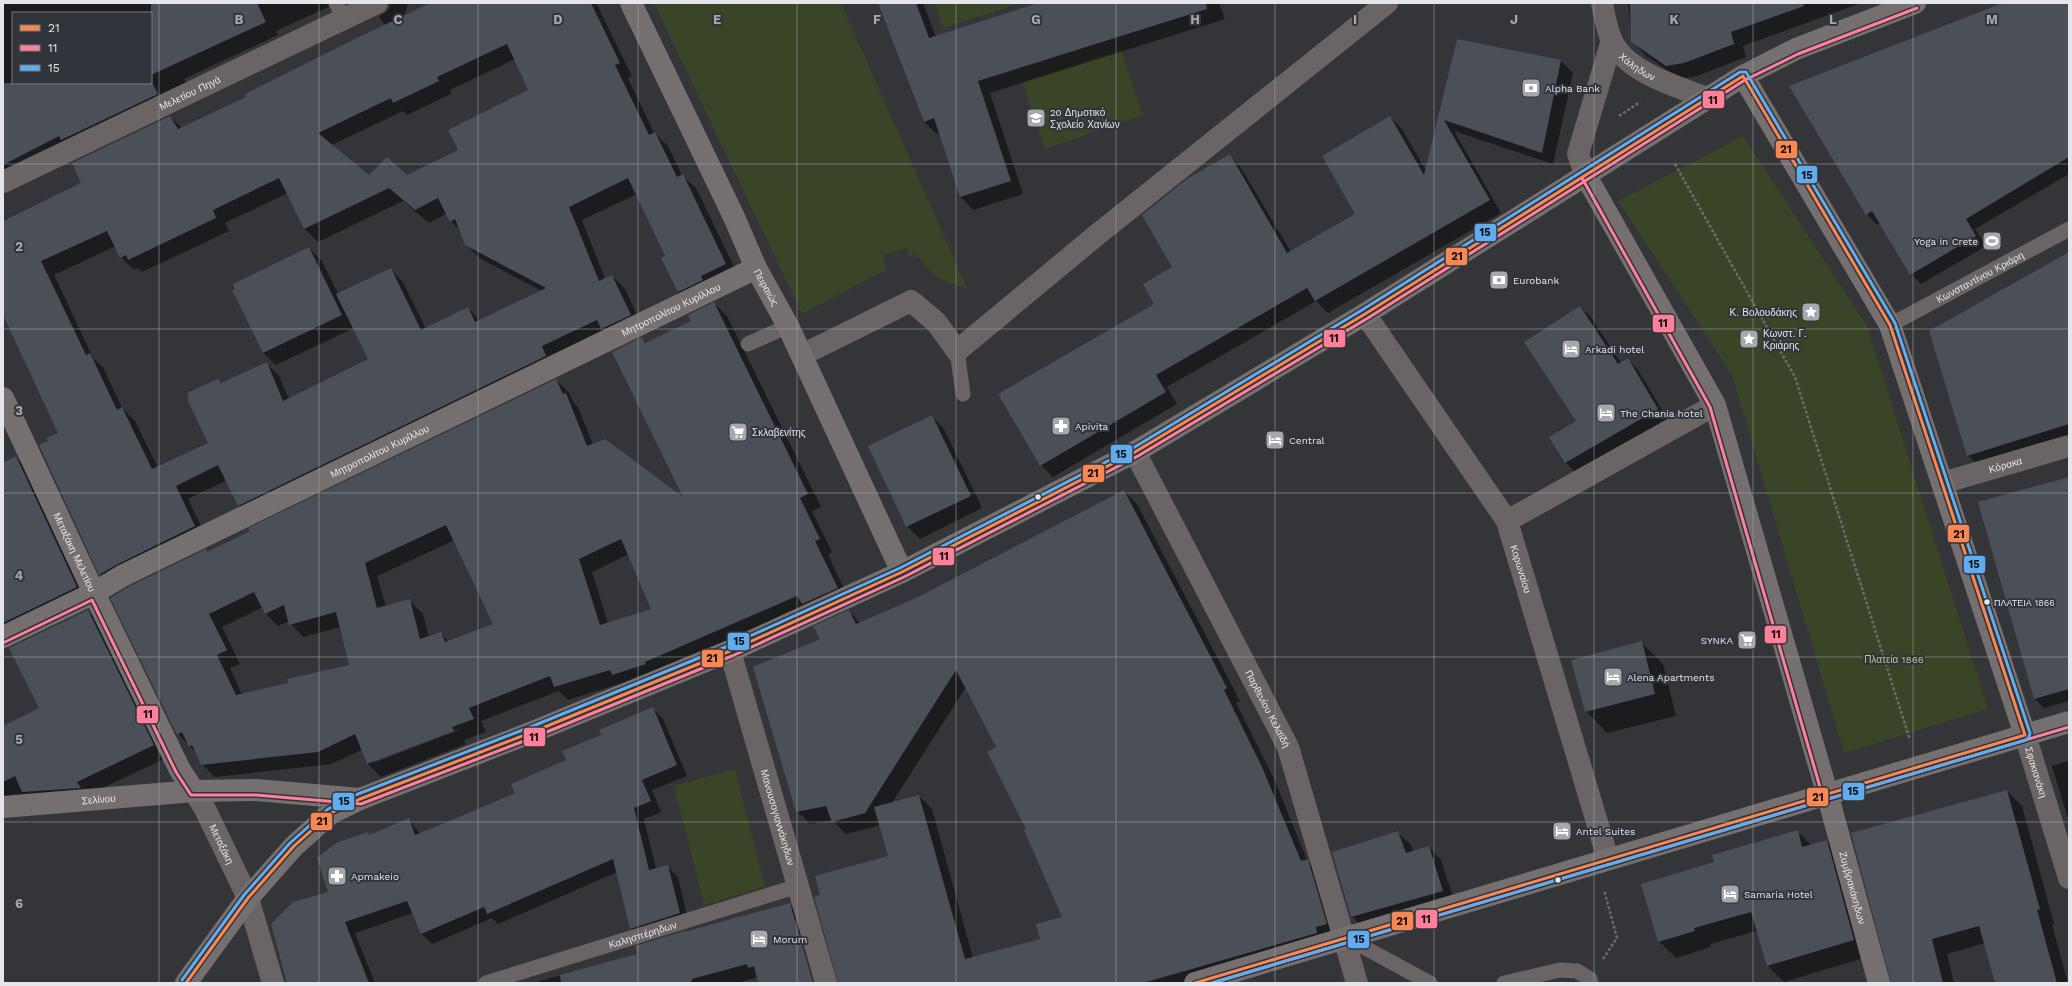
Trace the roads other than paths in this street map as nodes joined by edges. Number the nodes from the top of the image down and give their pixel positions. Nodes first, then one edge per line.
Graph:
1 (377, 3) edge
2 (631, 3) edge
3 (1387, 3) edge
4 (1602, 3) edge
5 (1915, 3) edge
6 (340, 11) edge
7 (1612, 40) junction
8 (1743, 76) junction
9 (1707, 98) junction
10 (1586, 176) junction
11 (3, 182) edge
12 (2069, 229) edge
13 (756, 268) junction
14 (1365, 314) junction
15 (1890, 325) junction
16 (788, 326) junction
17 (748, 344) dead end
18 (957, 351) junction
19 (802, 355) junction
20 (963, 394) dead end
21 (3, 398) edge
22 (1715, 405) junction
23 (2069, 446) edge
24 (1136, 452) junction
25 (1942, 483) junction
26 (1508, 521) junction
27 (902, 572) junction
28 (94, 593) junction
29 (3, 637) edge
30 (730, 651) junction
31 (2069, 722) edge
32 (2025, 735) junction
33 (194, 791) junction
34 (1827, 793) junction
35 (360, 799) junction
36 (3, 807) edge
37 (1602, 861) junction
38 (2069, 878) edge
39 (798, 886) junction
40 (248, 898) junction
41 (1345, 937) junction
42 (1590, 981) edge
43 (186, 983) edge
44 (273, 983) edge
45 (486, 983) edge
46 (826, 983) edge
47 (1195, 983) edge
48 (1358, 983) edge
49 (1430, 983) edge
50 (1504, 983) edge
51 (1880, 983) edge

1 - 6 street, Μελετίου Πηγά
2 - 13 street, Πειραιώς
3 - 18 street
4 - 7 street, Χάληδων
5 - 8 street
6 - 11 street, Μελετίου Πηγά
7 - 9 street, Χάληδων
7 - 10 street
8 - 9 street
8 - 15 street, Σφακιανάκη
9 - 10 street
10 - 14 street
10 - 22 street, Ζυμβρακάκηδων
12 - 15 lane, Κωνσταντίνου Κριάρη
13 - 16 street, Πειραιώς
13 - 28 street, Μητροπολίτου Κυρίλλου
14 - 24 street
14 - 26 street, Κορωναίου
15 - 25 street, Σφακιανάκη
16 - 17 lane
16 - 19 street, Πειραιώς
18 - 19 street
18 - 20 lane
19 - 27 street, Πειραιώς
21 - 28 street, Μεταξάκη Μελετίου
22 - 26 street
22 - 34 street, Ζυμβρακάκηδων
23 - 25 street, Κόρακα
24 - 27 street
24 - 41 street, Παρθενίου Κελαϊδή
25 - 32 street, Σφακιανάκη
26 - 37 street, Κορωναίου
27 - 30 street
28 - 29 street, Μητροπολίτου Κυρίλλου
28 - 33 street, Μεταξάκη Μελετίου
30 - 35 street
30 - 39 street, Μανουσογιαννάκηδων
31 - 32 street
32 - 34 street
32 - 38 street, Σφακιανάκη
33 - 35 street, Σελίνου
33 - 36 street, Σελίνου
33 - 40 street, Μεταξάκη
34 - 37 street
34 - 51 street, Ζυμβρακάκηδων
35 - 40 street
37 - 41 street
39 - 45 lane, Καλησπέρηδων
39 - 46 street, Μανουσογιαννάκηδων
40 - 43 street
40 - 44 street, Μεταξάκη
41 - 47 street
41 - 48 street, Παρθενίου Κελαϊδή
41 - 49 lane
42 - 50 lane

